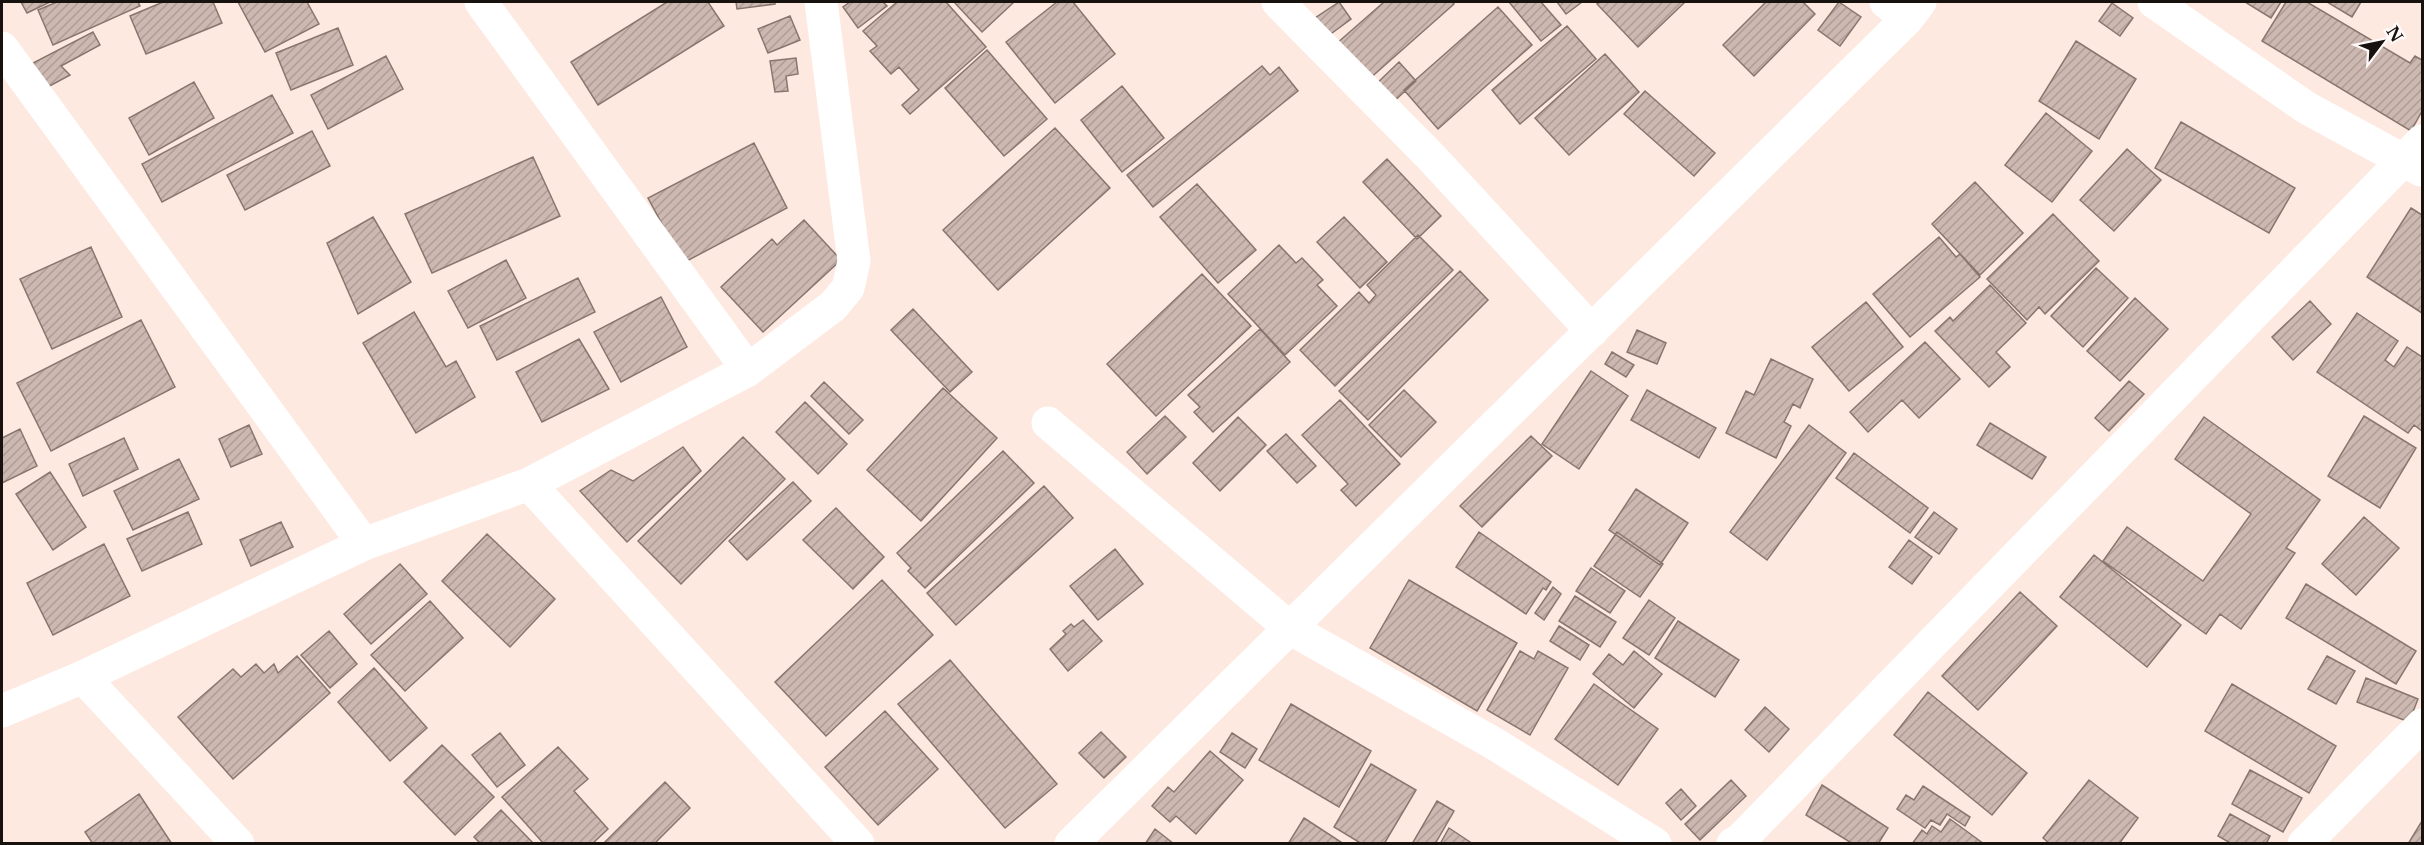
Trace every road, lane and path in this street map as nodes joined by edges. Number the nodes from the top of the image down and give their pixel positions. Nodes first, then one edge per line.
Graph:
1 (481, 2) edge
2 (821, 2) edge
3 (1278, 2) edge
4 (2154, 2) edge
5 (1904, 7) edge
6 (2, 48) edge
7 (2416, 157) edge
8 (1592, 331) junction
9 (748, 370) junction
10 (1048, 423) dead end
11 (529, 484) junction
12 (364, 544) junction
13 (1291, 629) junction
14 (83, 677) junction
15 (2, 711) edge
16 (2422, 725) edge
17 (238, 843) edge
18 (858, 843) edge
19 (1071, 843) edge
20 (1655, 843) edge
21 (1733, 843) edge
22 (2304, 843) edge

1 - 9 street
2 - 9 street
3 - 8 street
4 - 7 street
5 - 8 street
6 - 12 street
7 - 21 street
8 - 13 street
9 - 11 street
10 - 13 street
11 - 12 street
11 - 18 street
12 - 14 street
13 - 19 street
13 - 20 street
14 - 15 street
14 - 17 street
16 - 22 street

